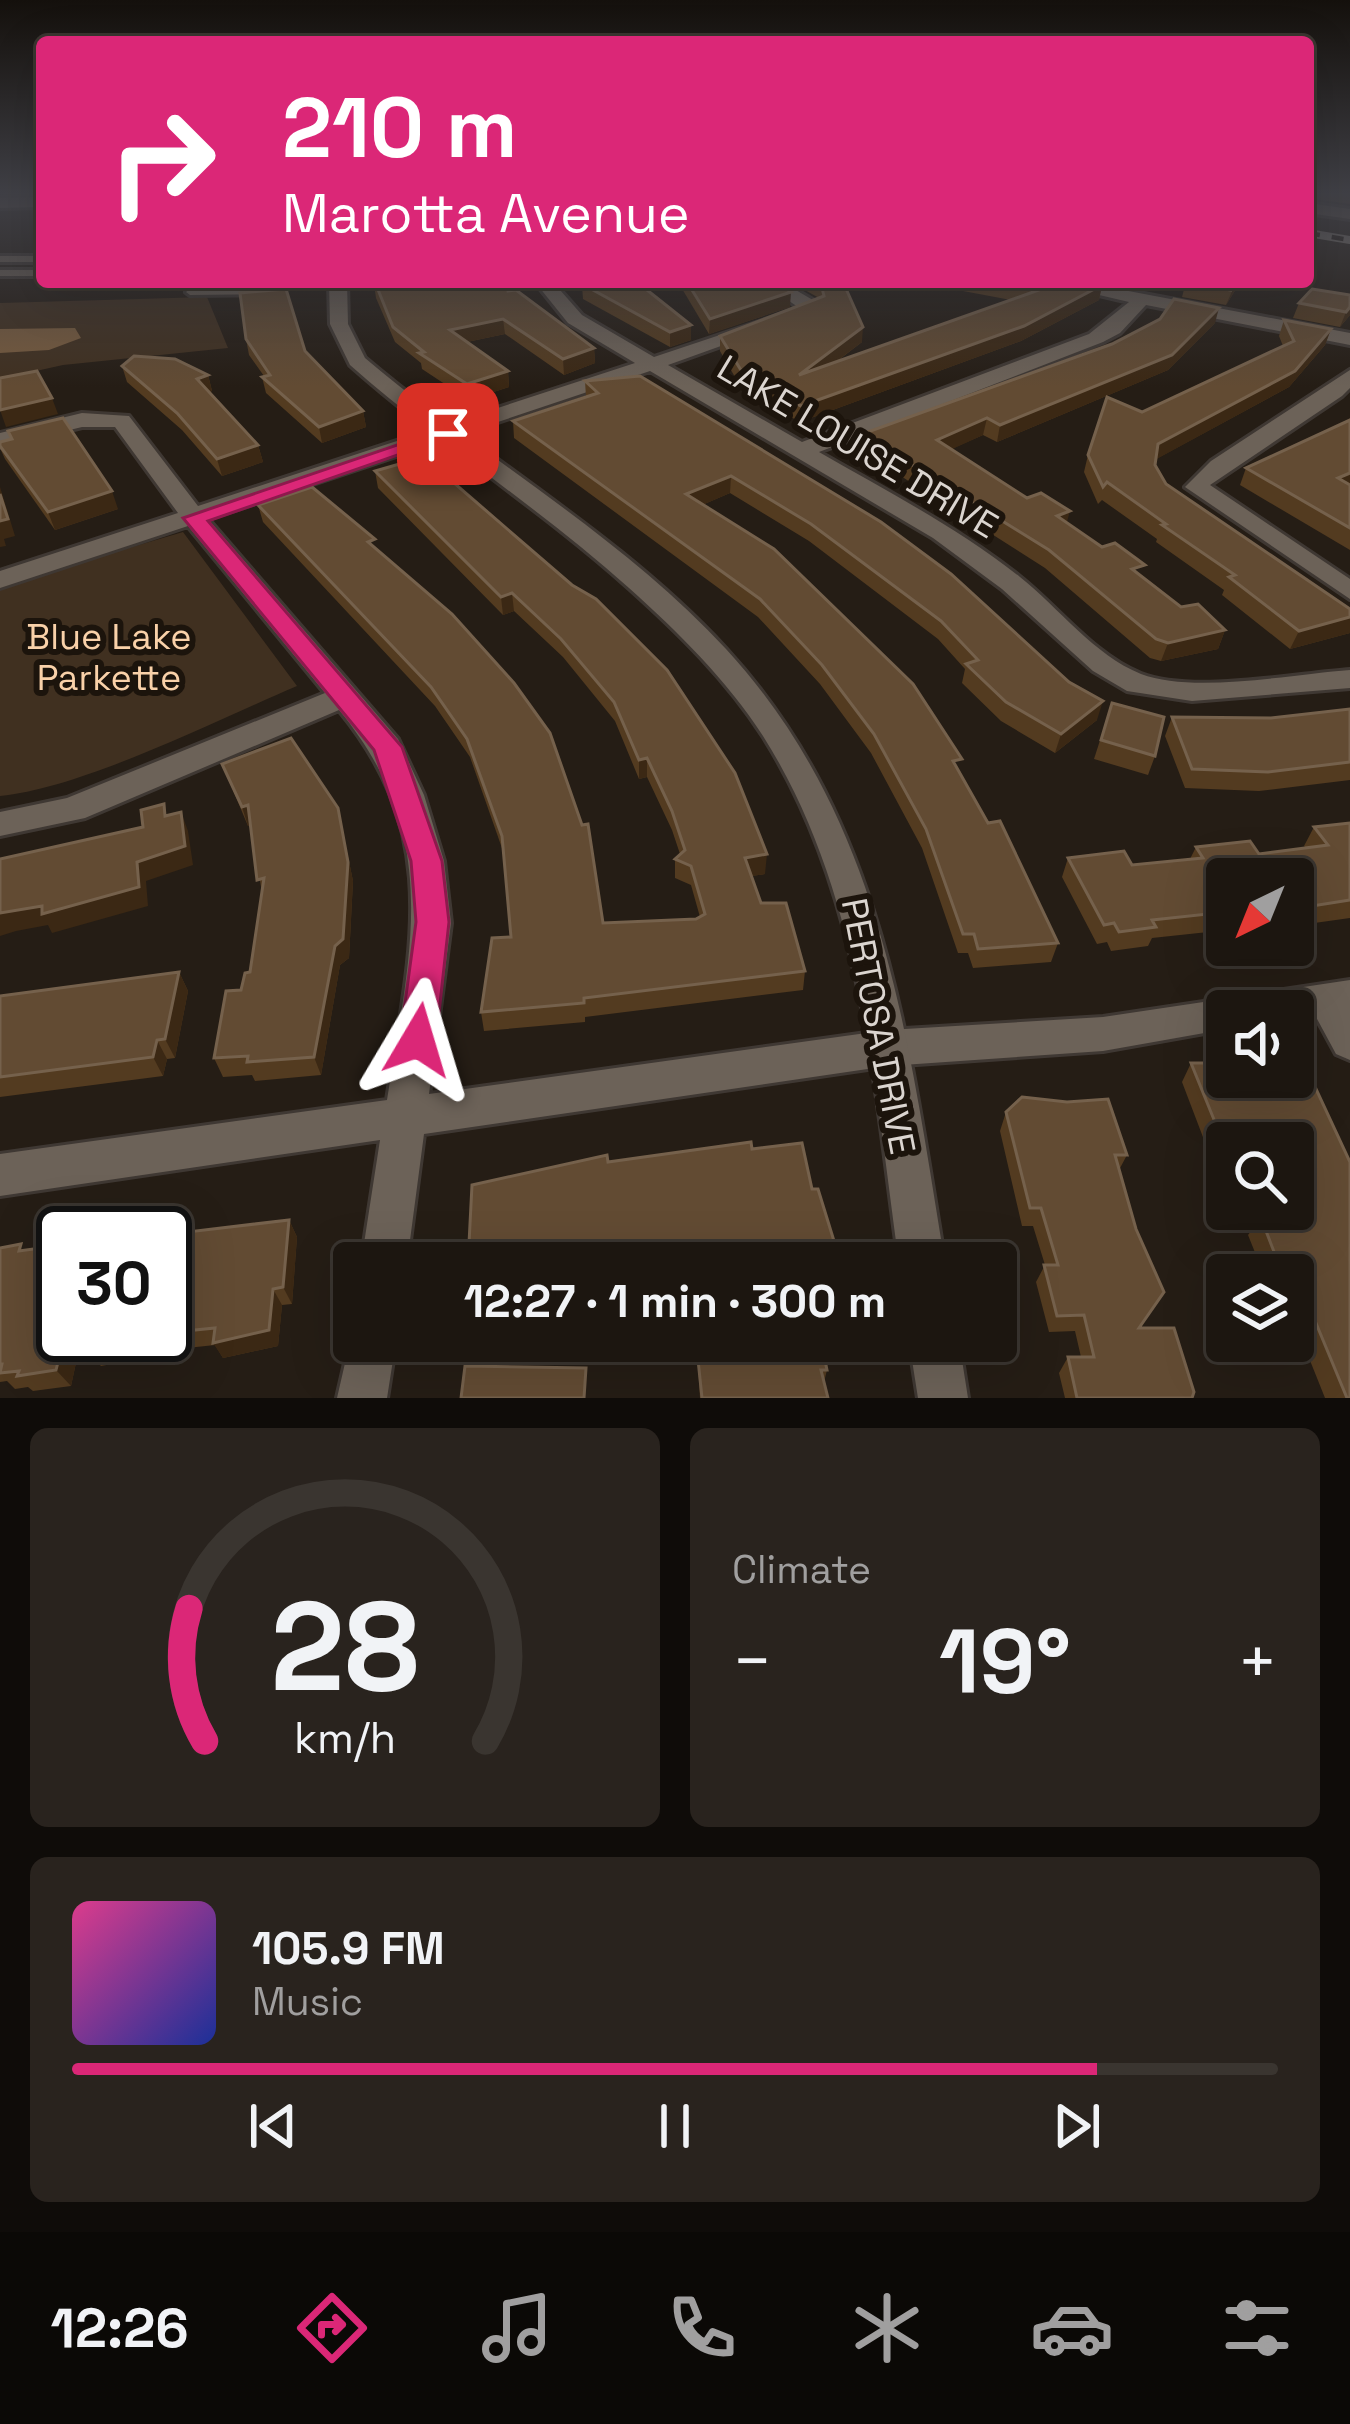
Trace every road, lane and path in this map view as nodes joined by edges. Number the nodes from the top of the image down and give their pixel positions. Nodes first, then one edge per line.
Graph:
1 (0, 259) edge
2 (36, 259) edge
3 (0, 273) edge
4 (36, 273) edge
5 (268, 288) edge
6 (338, 288) edge
7 (549, 288) edge
8 (780, 288) edge
9 (1084, 288) edge
10 (190, 292) dead end
11 (1142, 299) junction
12 (1350, 339) edge
13 (651, 364) junction
14 (1350, 376) edge
15 (448, 434) junction
16 (0, 440) edge
17 (800, 451) junction
18 (194, 518) junction
19 (0, 580) edge
20 (1350, 591) edge
21 (1350, 679) edge
22 (342, 697) junction
23 (0, 824) edge
24 (1339, 998) edge
25 (1206, 1016) edge
26 (1350, 1042) edge
27 (888, 1048) junction
28 (408, 1118) junction
29 (0, 1175) edge
30 (387, 1242) edge
31 (919, 1242) edge
32 (368, 1362) edge
33 (937, 1362) edge
34 (362, 1398) edge
35 (943, 1398) edge

1 - 2 lane
3 - 4 lane
5 - 10 lane
6 - 15 street, PERTOSA DRIVE
7 - 13 street, LAKE LOUISE DRIVE
8 - 13 street
9 - 11 street
11 - 12 street
11 - 17 street
13 - 15 street
13 - 17 street, LAKE LOUISE DRIVE
14 - 20 street
15 - 18 street
15 - 27 street, PERTOSA DRIVE
16 - 18 street
17 - 21 street, LAKE LOUISE DRIVE
18 - 19 street
18 - 22 street
22 - 23 street
22 - 28 street
24 - 26 street
25 - 27 street
27 - 28 street
27 - 31 street, PERTOSA DRIVE
28 - 29 street
28 - 30 street
32 - 34 street
33 - 35 street

